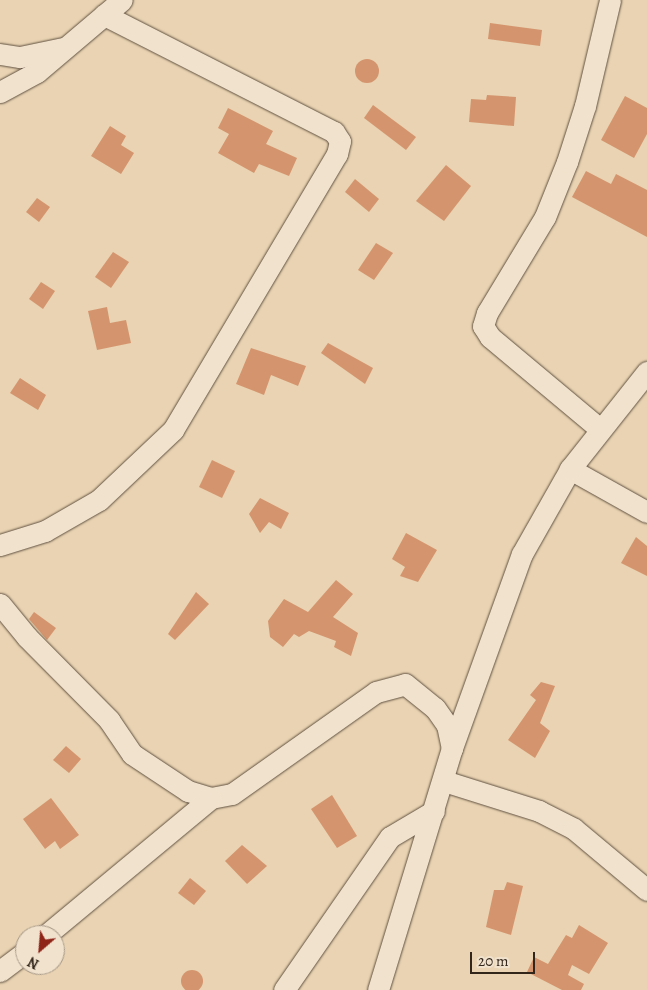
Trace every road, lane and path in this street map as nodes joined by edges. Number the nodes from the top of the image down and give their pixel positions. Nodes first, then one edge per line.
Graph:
1 (122, 0) edge
2 (610, 0) edge
3 (104, 15) junction
4 (63, 48) junction
5 (0, 54) edge
6 (0, 92) edge
7 (647, 372) edge
8 (600, 429) junction
9 (570, 469) junction
10 (647, 512) edge
11 (0, 545) edge
12 (0, 604) edge
13 (452, 748) junction
14 (444, 781) junction
15 (211, 798) junction
16 (434, 811) junction
17 (647, 890) edge
18 (58, 925) edge
19 (284, 990) edge
20 (378, 990) edge

1 - 3 street
2 - 8 street
3 - 4 street
3 - 11 street
4 - 5 street
4 - 6 street
7 - 8 street
8 - 9 street
9 - 10 street
9 - 13 street
12 - 15 street
13 - 14 street
13 - 15 street
14 - 16 street
14 - 17 street
15 - 18 street
16 - 19 street
16 - 20 street

